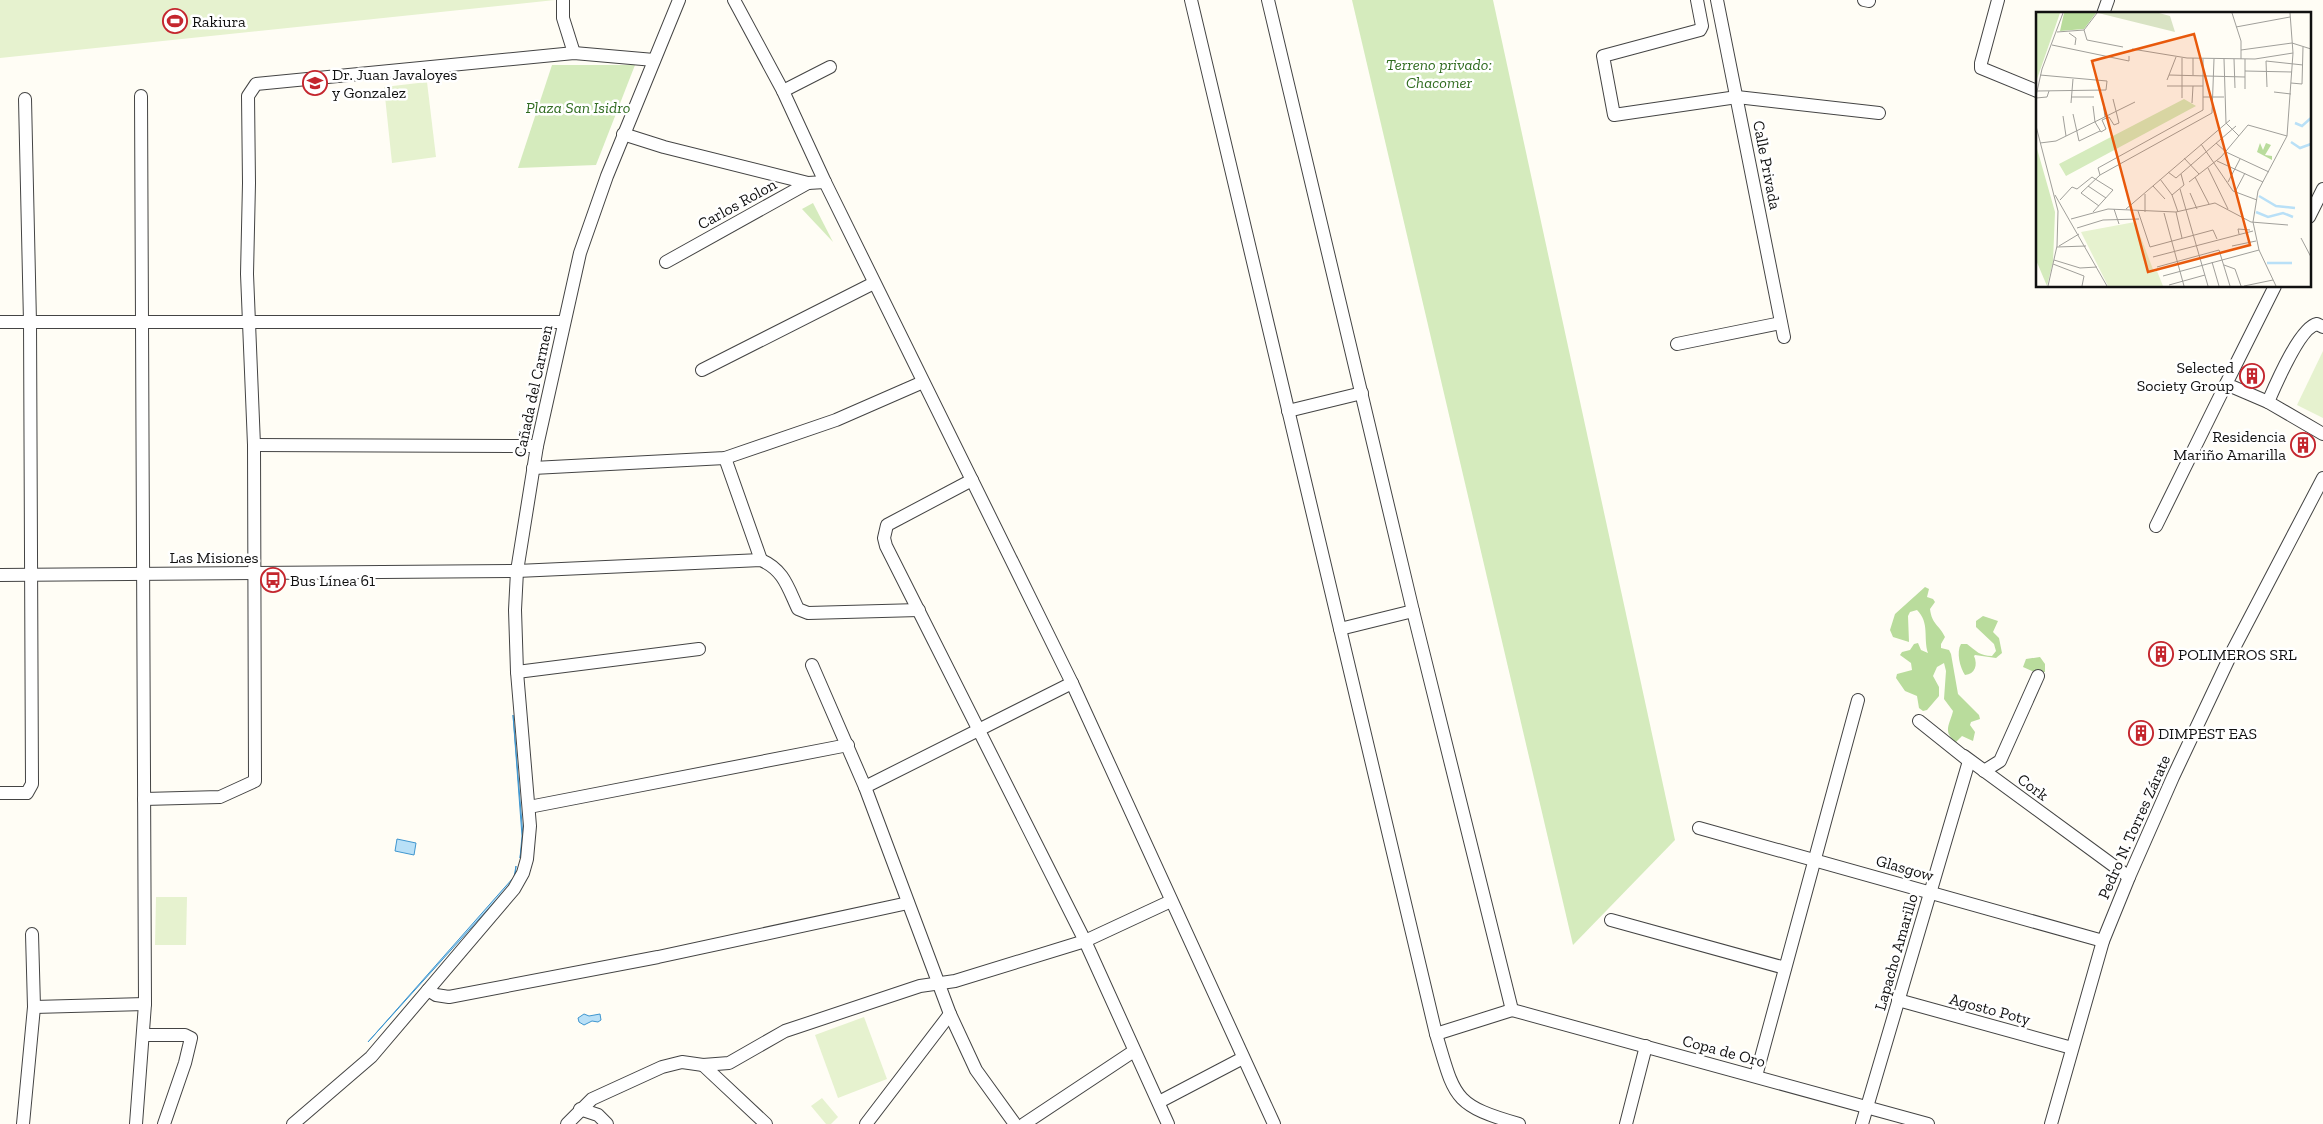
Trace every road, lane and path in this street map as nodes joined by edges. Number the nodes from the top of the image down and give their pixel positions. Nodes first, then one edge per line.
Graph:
1 (563, 0) edge
2 (679, 0) edge
3 (734, 0) edge
4 (1191, 0) edge
5 (1268, 0) edge
6 (1698, 0) edge
7 (1717, 0) edge
8 (1998, 0) edge
9 (2108, 0) edge
10 (2104, 12) edge
11 (574, 53) junction
12 (654, 60) junction
13 (830, 68) dead end
14 (2036, 90) edge
15 (783, 91) junction
16 (141, 96) dead end
17 (1737, 97) junction
18 (25, 99) dead end
19 (1879, 113) dead end
20 (623, 134) junction
21 (808, 182) junction
22 (825, 182) junction
23 (2323, 188) edge
24 (2310, 216) edge
25 (666, 262) dead end
26 (874, 283) junction
27 (2274, 288) edge
28 (0, 322) edge
29 (30, 322) junction
30 (141, 322) junction
31 (248, 322) junction
32 (564, 322) junction
33 (1782, 323) junction
34 (2323, 327) edge
35 (1784, 337) dead end
36 (1677, 344) dead end
37 (702, 370) dead end
38 (923, 382) junction
39 (2226, 384) junction
40 (1362, 394) junction
41 (2268, 402) junction
42 (1288, 411) junction
43 (2323, 434) edge
44 (254, 445) junction
45 (537, 446) junction
46 (725, 458) junction
47 (533, 468) junction
48 (2323, 478) edge
49 (972, 480) junction
50 (2156, 526) dead end
51 (761, 560) junction
52 (517, 571) junction
53 (254, 573) junction
54 (0, 574) edge
55 (32, 574) junction
56 (144, 574) junction
57 (919, 610) junction
58 (1413, 611) junction
59 (1340, 629) junction
60 (699, 649) dead end
61 (812, 665) dead end
62 (517, 672) junction
63 (2038, 676) dead end
64 (1072, 683) junction
65 (1858, 700) dead end
66 (980, 730) junction
67 (848, 745) junction
68 (1969, 761) joint
69 (1984, 771) junction
70 (865, 786) junction
71 (0, 793) edge
72 (144, 798) junction
73 (529, 807) junction
74 (1699, 828) dead end
75 (1814, 860) junction
76 (2129, 877) junction
77 (1930, 892) junction
78 (1171, 901) junction
79 (908, 903) junction
80 (1611, 920) dead end
81 (32, 934) dead end
82 (1085, 941) junction
83 (2103, 941) junction
84 (1785, 968) junction
85 (938, 983) junction
86 (428, 990) junction
87 (1898, 1000) junction
88 (145, 1004) junction
89 (34, 1007) junction
90 (1512, 1010) junction
91 (950, 1014) junction
92 (1436, 1034) junction
93 (144, 1035) junction
94 (1646, 1046) junction
95 (2072, 1048) junction
96 (1134, 1052) junction
97 (1243, 1058) junction
98 (703, 1065) junction
99 (1756, 1076) junction
100 (1159, 1102) junction
101 (1867, 1107) junction
102 (580, 1109) junction
103 (23, 1124) edge
104 (136, 1124) edge
105 (164, 1124) edge
106 (293, 1124) edge
107 (567, 1124) edge
108 (607, 1124) edge
109 (766, 1124) edge
110 (866, 1124) edge
111 (1015, 1124) edge
112 (1024, 1124) edge
113 (1168, 1124) edge
114 (1274, 1124) edge
115 (1515, 1124) edge
116 (1626, 1124) edge
117 (1862, 1124) edge
118 (1928, 1124) edge
119 (2051, 1124) edge

1 - 11 street
2 - 12 street, Cañada del Carmen
3 - 15 street
4 - 42 street
5 - 40 street
6 - 17 street
7 - 17 street, Calle Privada
8 - 14 street
9 - 10 street
11 - 12 street
11 - 31 street
12 - 20 street, Cañada del Carmen
13 - 15 street
15 - 22 street
16 - 30 street
17 - 19 street
17 - 33 street, Calle Privada
18 - 29 street
20 - 21 street
20 - 32 street, Cañada del Carmen
21 - 22 street, Carlos Rolon
21 - 25 street, Carlos Rolon
22 - 26 street
23 - 24 street
26 - 37 street
26 - 38 street
27 - 39 street
28 - 29 street
29 - 30 street
29 - 55 street
30 - 31 street
30 - 56 street
31 - 32 street
31 - 44 street
32 - 45 street, Cañada del Carmen
33 - 35 street, Calle Privada
33 - 36 street
34 - 41 street
38 - 46 street
38 - 49 street
39 - 41 street
39 - 50 street
40 - 42 street
40 - 58 street
41 - 43 street
42 - 59 street
44 - 45 street
44 - 53 street
45 - 47 street, Cañada del Carmen
46 - 47 street
46 - 51 street
47 - 52 street, Cañada del Carmen
48 - 76 street, Pedro N. Torres Zárate
49 - 57 street
49 - 64 street
51 - 52 street, Las Misiones
51 - 57 street
52 - 53 street, Las Misiones
52 - 62 street, Cañada del Carmen
53 - 56 street, Las Misiones
53 - 72 street
54 - 55 street, Las Misiones
55 - 56 street, Las Misiones
55 - 71 street
56 - 72 street
57 - 66 street
58 - 59 street
58 - 90 street
59 - 92 street
60 - 62 street
61 - 67 street
62 - 73 street, Cañada del Carmen
63 - 69 street
64 - 66 street
64 - 78 street
65 - 75 street
66 - 70 street
66 - 82 street
67 - 70 street
67 - 73 street
68 - 69 street, Cork
68 - 77 street, Lapacho Amarillo
69 - 76 street, Cork
70 - 79 street
72 - 88 street
73 - 86 street, Cañada del Carmen
74 - 75 street, Glasgow
75 - 77 street, Glasgow
75 - 84 street
76 - 83 street, Pedro N. Torres Zárate
77 - 83 street, Glasgow
77 - 87 street, Lapacho Amarillo
78 - 82 street
78 - 97 street
79 - 85 street
79 - 86 street
80 - 84 street
81 - 89 street
82 - 85 street
82 - 96 street
83 - 95 street, Pedro N. Torres Zárate
84 - 99 street
85 - 91 street
85 - 98 street
86 - 106 street, Cañada del Carmen
87 - 95 street, Agosto Poty
87 - 101 street, Lapacho Amarillo
88 - 89 street
88 - 93 street
89 - 103 street
90 - 92 street
90 - 94 street, Copa de Oro
91 - 110 street
91 - 111 street
92 - 115 street
93 - 104 street
93 - 105 street
94 - 99 street, Copa de Oro
94 - 116 street
95 - 119 street, Pedro N. Torres Zárate
96 - 100 street
96 - 112 street
97 - 100 street
97 - 114 street
98 - 102 street
98 - 109 street
99 - 101 street, Copa de Oro
100 - 113 street
101 - 117 street, Lapacho Amarillo
101 - 118 street, Copa de Oro
102 - 107 street
102 - 108 street

